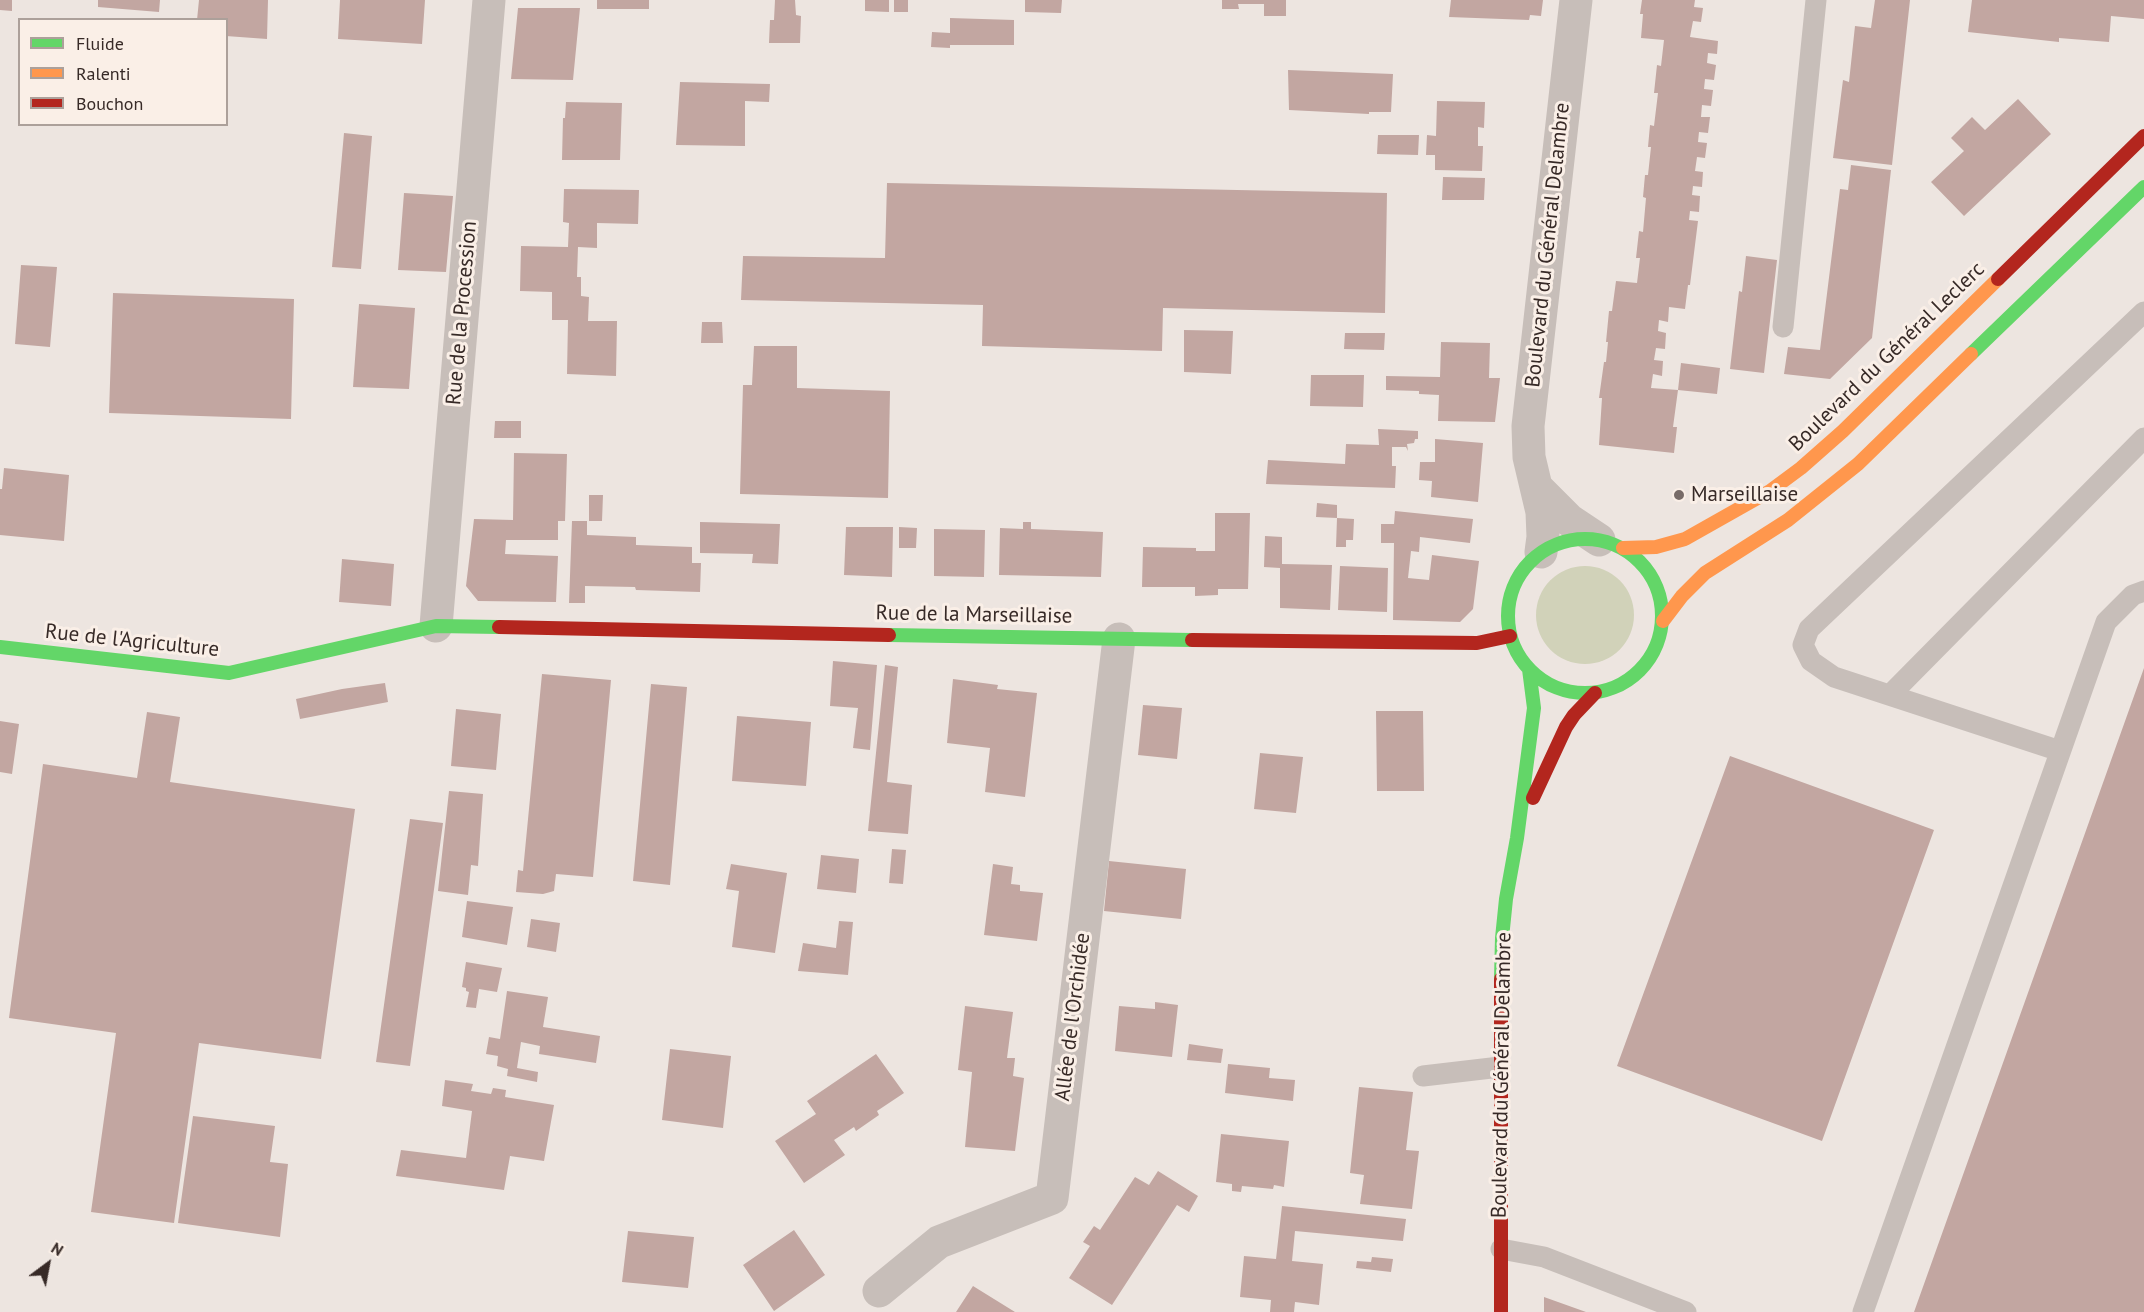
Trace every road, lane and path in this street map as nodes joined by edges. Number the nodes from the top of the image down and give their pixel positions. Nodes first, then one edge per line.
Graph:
1 (489, 0) edge
2 (1576, 0) edge
3 (1816, 0) edge
4 (2144, 136) edge
5 (2144, 187) edge
6 (2144, 312) edge
7 (1783, 327) dead end
8 (2144, 438) edge
9 (1538, 489) junction
10 (1611, 544) junction
11 (1541, 552) junction
12 (2144, 591) edge
13 (1663, 621) junction
14 (435, 626) junction
15 (1510, 636) junction
16 (1119, 639) junction
17 (0, 647) edge
18 (1529, 669) junction
19 (1594, 693) junction
20 (1890, 695) junction
21 (2060, 752) junction
22 (1517, 838) junction
23 (1500, 1067) junction
24 (1423, 1076) dead end
25 (1501, 1249) junction
26 (879, 1291) dead end
27 (1501, 1312) edge
28 (1686, 1312) edge
29 (1863, 1312) edge

1 - 14 street, Rue de la Procession
2 - 9 street, Boulevard du Général Delambre
3 - 7 lane
4 - 10 street, Boulevard du Général Leclerc
5 - 13 street
6 - 20 lane
8 - 20 lane
9 - 10 street, Boulevard du Général Delambre
9 - 11 street, Boulevard du Général Delambre
10 - 11 street
10 - 13 street
11 - 15 street
12 - 21 lane
13 - 19 street
14 - 16 street, Rue de la Marseillaise
14 - 17 street, Rue de l'Agriculture
15 - 16 street, Rue de la Marseillaise
15 - 18 street
16 - 26 street, Allée de l'Orchidée
18 - 19 street
18 - 22 street, Boulevard du Général Delambre
19 - 22 street, Boulevard du Général Delambre
20 - 21 lane
21 - 29 lane
22 - 23 street, Boulevard du Général Delambre
23 - 24 lane
23 - 25 street, Boulevard du Général Delambre
25 - 27 street, Boulevard du Général Delambre
25 - 28 lane

